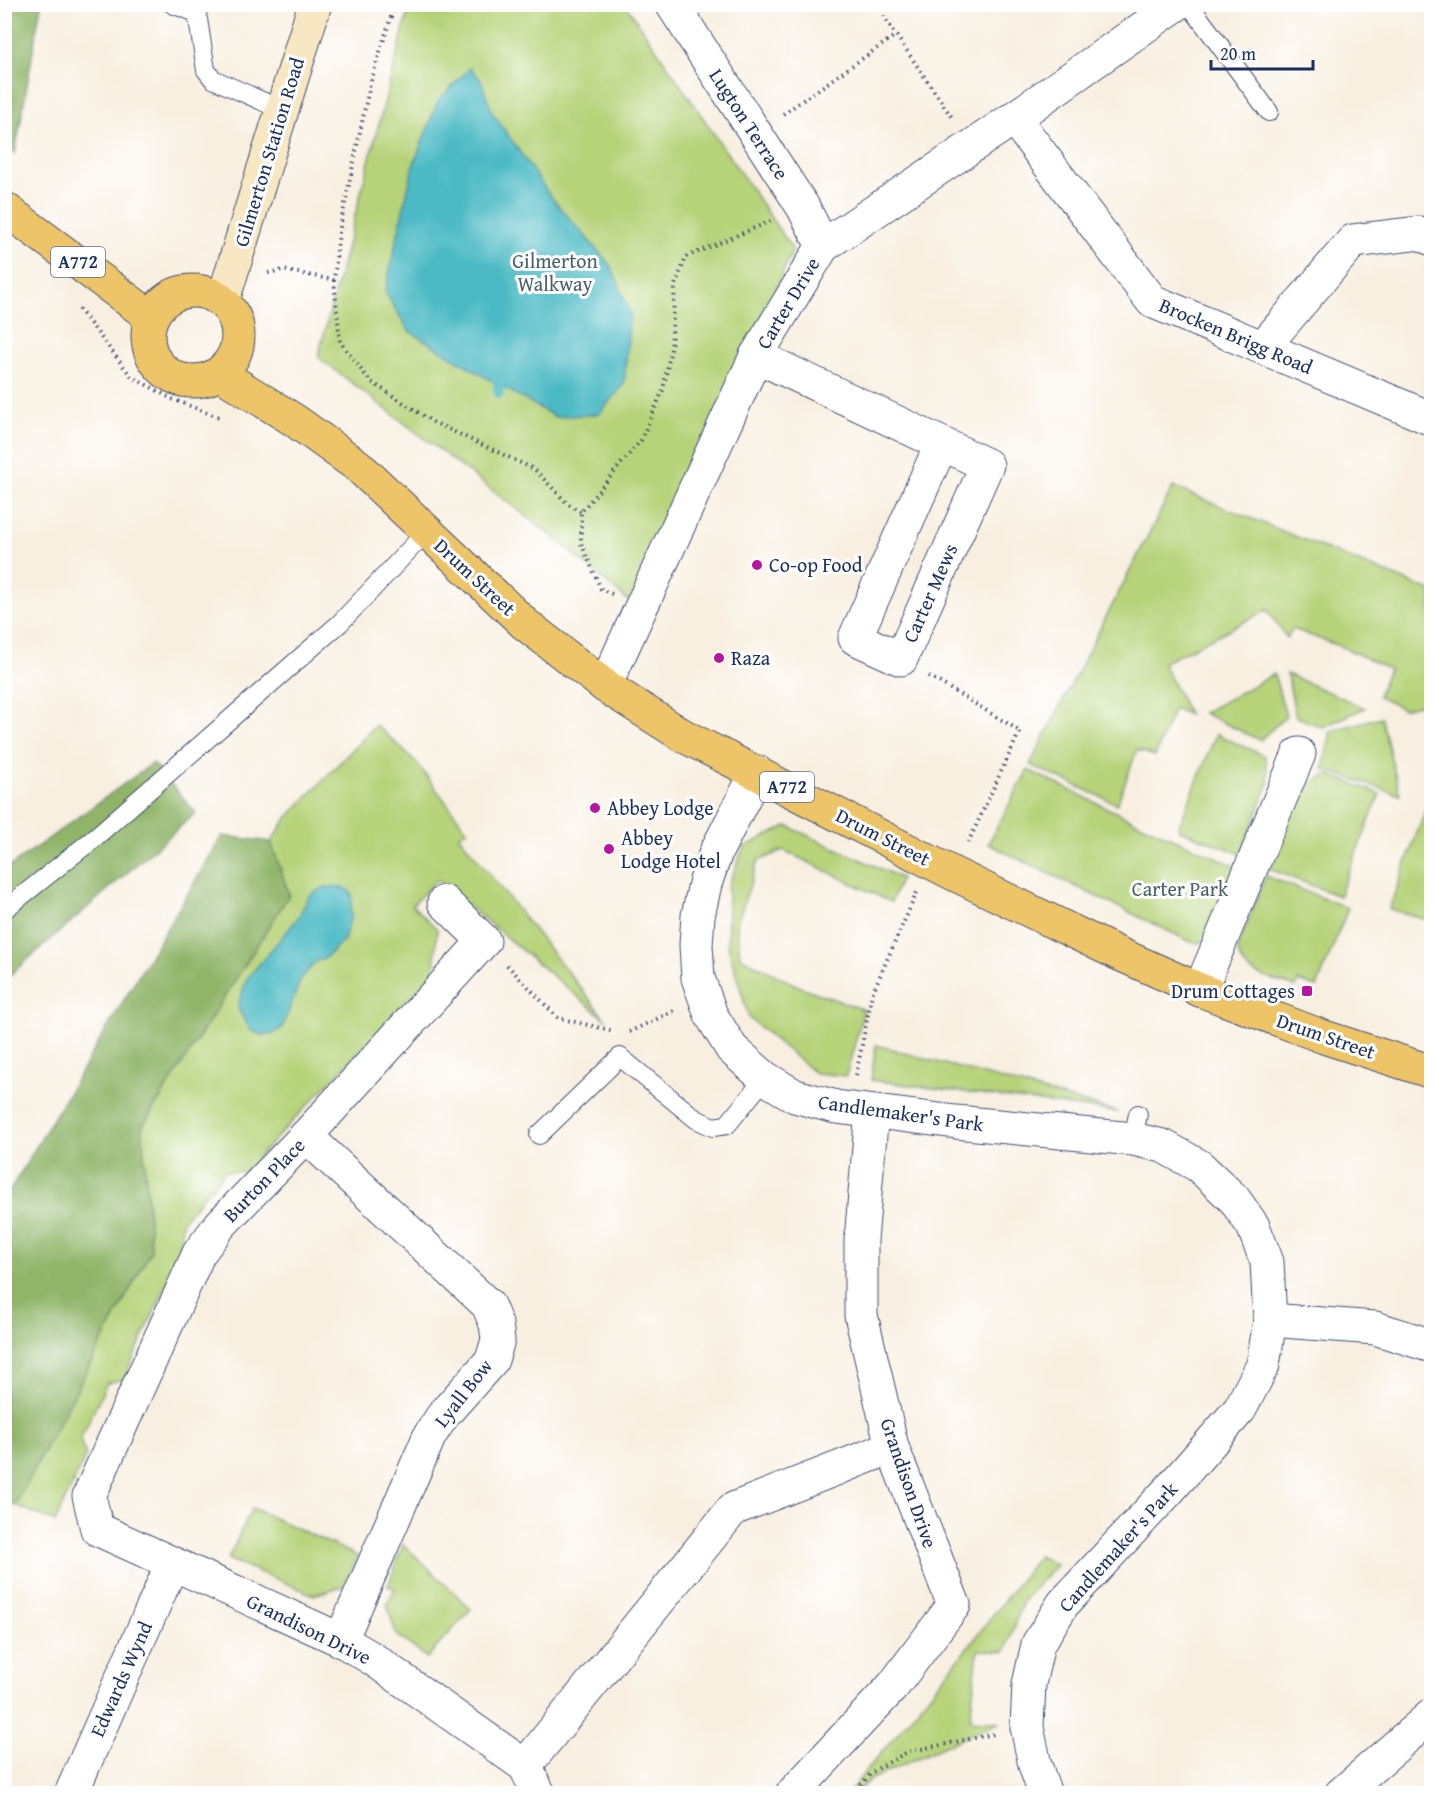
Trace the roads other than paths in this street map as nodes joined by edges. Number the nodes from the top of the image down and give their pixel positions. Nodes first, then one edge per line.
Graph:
1 (172, 4) edge
2 (315, 4) edge
3 (672, 4) edge
4 (1178, 4) edge
5 (1189, 4) edge
6 (199, 9) edge
7 (282, 110) junction
8 (1269, 112) dead end
9 (1014, 118) junction
10 (4, 208) edge
11 (1431, 239) edge
12 (823, 246) junction
13 (227, 289) junction
14 (151, 317) junction
15 (1263, 348) junction
16 (756, 356) junction
17 (220, 374) junction
18 (1431, 419) edge
19 (941, 445) junction
20 (426, 532) junction
21 (605, 686) junction
22 (1299, 754) dead end
23 (757, 772) junction
24 (444, 902) dead end
25 (4, 910) edge
26 (1200, 990) junction
27 (1431, 1072) edge
28 (765, 1078) junction
29 (861, 1110) junction
30 (539, 1135) dead end
31 (306, 1136) junction
32 (1270, 1320) junction
33 (1431, 1346) edge
34 (892, 1447) junction
35 (93, 1512) joint
36 (172, 1564) junction
37 (341, 1640) junction
38 (1431, 1715) edge
39 (532, 1780) edge
40 (71, 1794) edge
41 (792, 1794) edge
42 (1045, 1794) edge
43 (1341, 1794) edge

1 - 6 lane
2 - 7 street, Gilmerton Station Road
3 - 12 street, Lugton Terrace
4 - 9 street, Carter Drive
5 - 8 lane
6 - 7 lane
7 - 13 street, Gilmerton Station Road
9 - 12 street, Carter Drive
9 - 15 street, Brocken Brigg Road
10 - 14 main road, A772
11 - 15 street
12 - 16 street, Carter Drive
13 - 14 main road
13 - 17 main road
14 - 17 main road
15 - 18 street, Brocken Brigg Road
16 - 19 street, Carter Mews
16 - 21 street, Carter Drive
17 - 20 main road, Drum Street / A772
19 - 19 street, Carter Mews
20 - 21 main road, Drum Street / A772
20 - 25 lane
21 - 23 main road, Drum Street / A772
22 - 26 street
23 - 26 main road, Drum Street / A772
23 - 28 street, Candlemaker's Park
24 - 31 street, Burton Place
26 - 27 main road, Drum Street / A772
28 - 29 street, Candlemaker's Park
28 - 30 lane
29 - 32 street, Candlemaker's Park
29 - 34 street, Grandison Drive
31 - 35 street, Burton Place
31 - 37 street, Lyall Bow
32 - 33 street
32 - 42 street, Candlemaker's Park
34 - 39 street
34 - 41 street, Grandison Drive
35 - 36 street, Grandison Drive
36 - 37 street, Grandison Drive
36 - 40 street, Edwards Wynd
37 - 39 street, Grandison Drive
38 - 43 street

